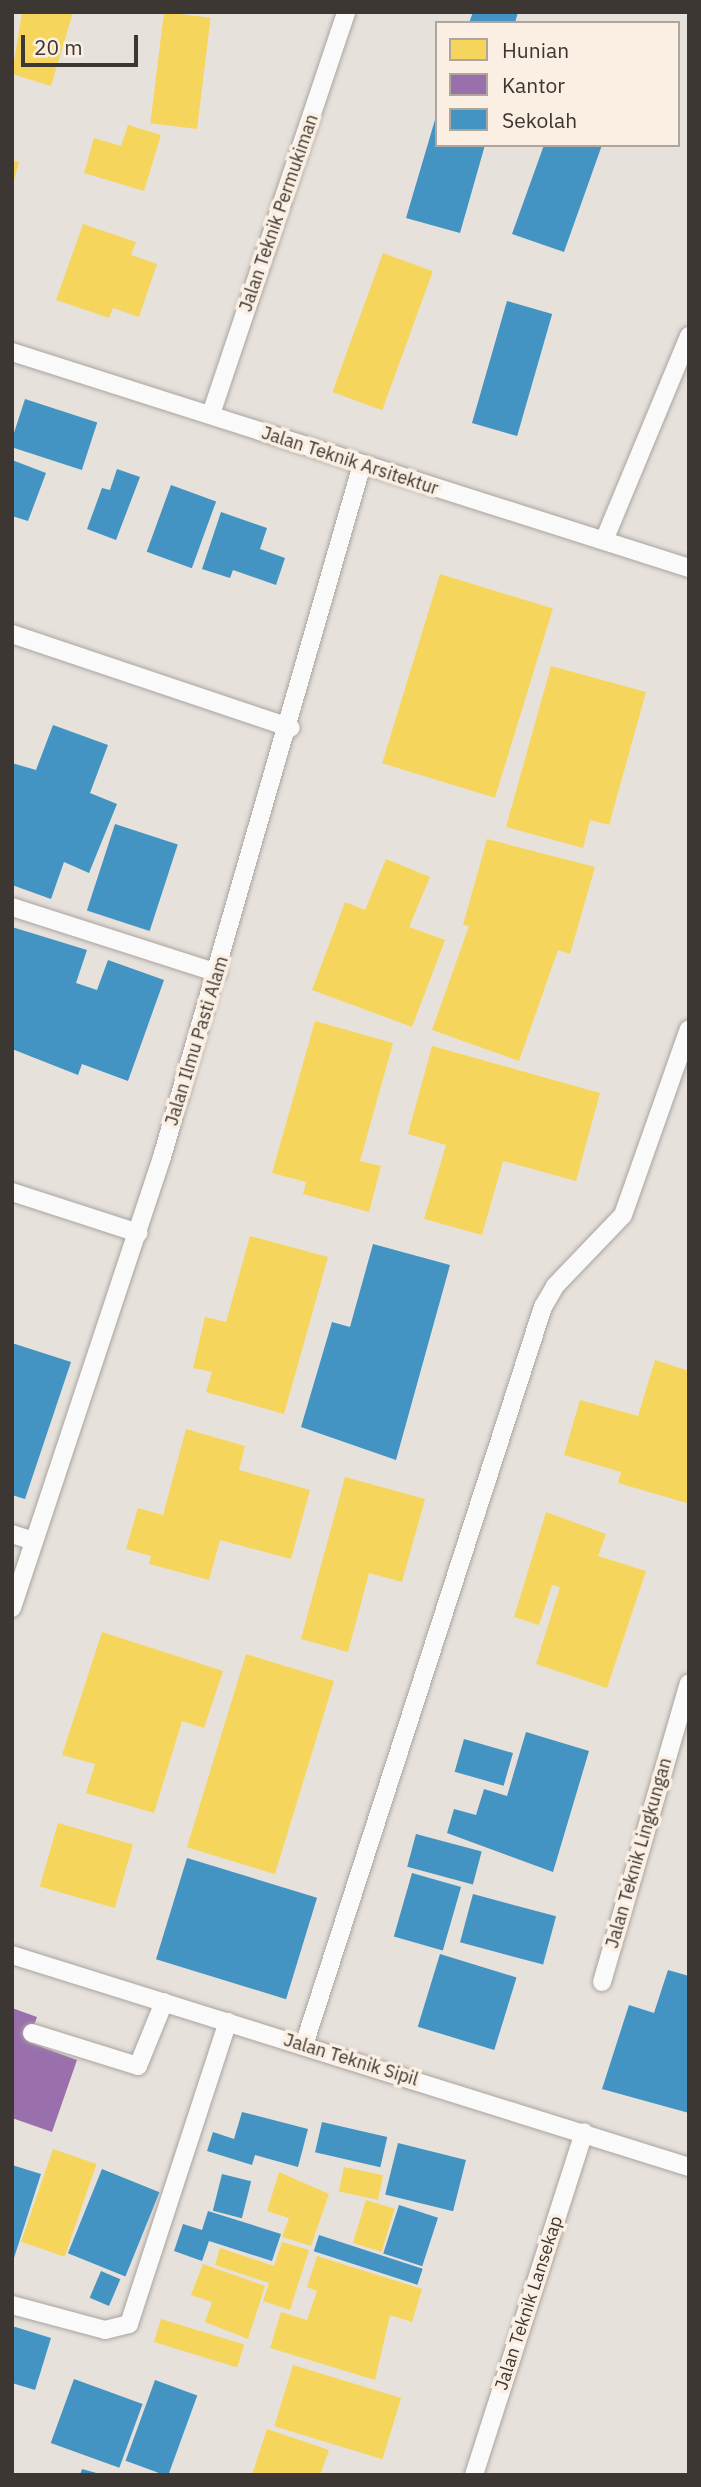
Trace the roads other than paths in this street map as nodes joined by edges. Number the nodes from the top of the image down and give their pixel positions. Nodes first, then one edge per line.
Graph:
1 (346, 12) edge
2 (689, 336) edge
3 (12, 352) edge
4 (211, 414) junction
5 (361, 468) junction
6 (605, 538) junction
7 (689, 568) edge
8 (12, 635) edge
9 (291, 728) junction
10 (12, 907) edge
11 (218, 973) junction
12 (689, 1029) edge
13 (12, 1192) edge
14 (138, 1233) junction
15 (12, 1534) edge
16 (33, 1541) junction
17 (12, 1608) edge
18 (689, 1684) edge
19 (12, 1955) edge
20 (602, 1982) dead end
21 (164, 2002) junction
22 (228, 2022) junction
23 (32, 2033) dead end
24 (304, 2045) junction
25 (584, 2132) junction
26 (689, 2167) edge
27 (12, 2305) edge
28 (474, 2475) edge

1 - 4 lane, Jalan Teknik Permukiman
2 - 6 lane
3 - 4 lane, Jalan Teknik Arsitektur
4 - 5 lane, Jalan Teknik Arsitektur
5 - 6 lane, Jalan Teknik Arsitektur
5 - 9 lane, Jalan Ilmu Pasti Alam
6 - 7 lane, Jalan Teknik Arsitektur
8 - 9 lane
9 - 11 lane, Jalan Ilmu Pasti Alam
10 - 11 lane
11 - 14 lane, Jalan Ilmu Pasti Alam
12 - 24 lane
13 - 14 lane
14 - 16 lane, Jalan Ilmu Pasti Alam
15 - 16 lane
16 - 17 lane, Jalan Ilmu Pasti Alam
18 - 20 lane, Jalan Teknik Lingkungan
19 - 21 lane, Jalan Teknik Sipil
21 - 22 lane, Jalan Teknik Sipil
21 - 23 lane
22 - 24 lane, Jalan Teknik Sipil
22 - 27 lane
24 - 25 lane, Jalan Teknik Sipil
25 - 26 lane, Jalan Teknik Sipil
25 - 28 lane, Jalan Teknik Lansekap

